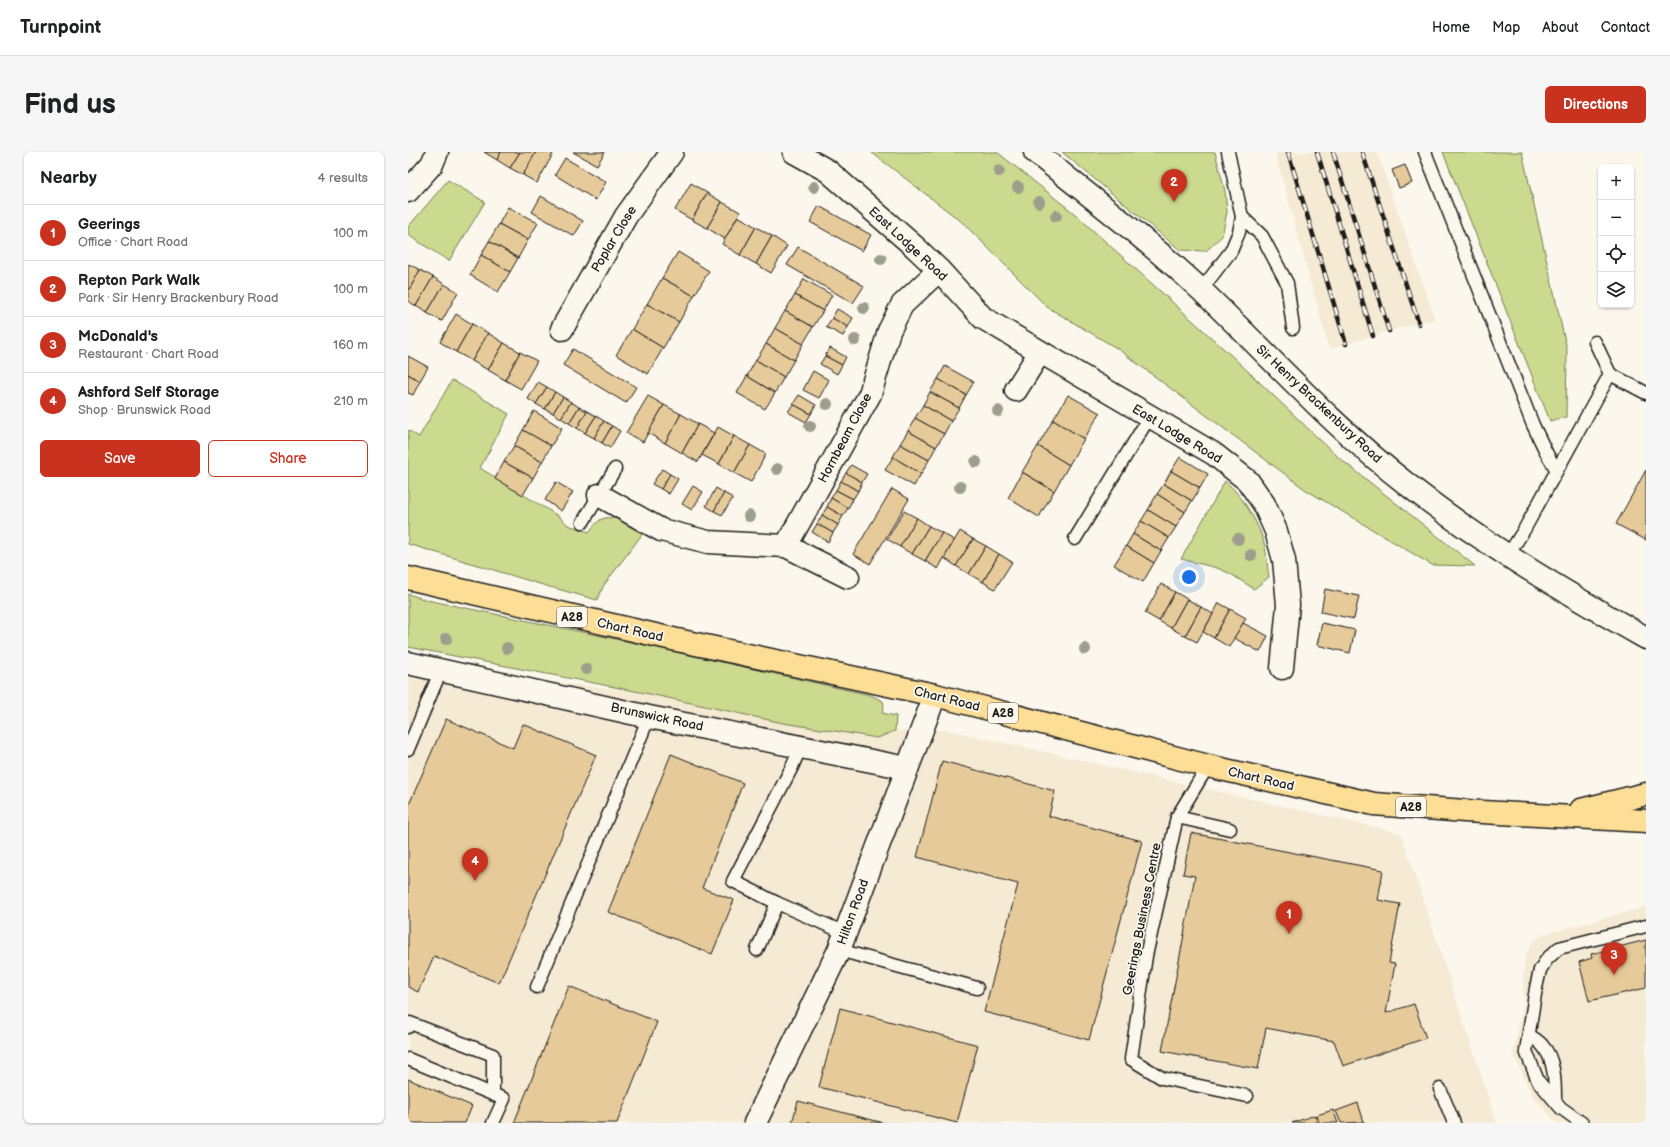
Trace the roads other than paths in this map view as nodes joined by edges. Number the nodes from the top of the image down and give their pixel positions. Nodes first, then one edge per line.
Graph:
1 (437, 152) edge
2 (672, 152) edge
3 (794, 152) edge
4 (1035, 152) edge
5 (1228, 152) edge
6 (1425, 152) edge
7 (408, 191) edge
8 (1242, 217) junction
9 (939, 270) junction
10 (1201, 290) junction
11 (1293, 328) dead end
12 (562, 329) dead end
13 (1595, 342) dead end
14 (1040, 352) junction
15 (1610, 374) junction
16 (1016, 390) dead end
17 (1646, 393) edge
18 (1150, 416) junction
19 (615, 469) dead end
20 (1556, 469) junction
21 (599, 495) junction
22 (583, 522) dead end
23 (1076, 539) dead end
24 (786, 546) junction
25 (1508, 555) junction
26 (848, 577) dead end
27 (408, 578) edge
28 (1646, 638) edge
29 (408, 663) edge
30 (1282, 668) dead end
31 (441, 670) junction
32 (935, 695) junction
33 (650, 717) junction
34 (801, 746) junction
35 (408, 748) edge
36 (1208, 766) junction
37 (907, 768) junction
38 (1646, 794) edge
39 (1558, 815) junction
40 (1177, 817) junction
41 (1646, 821) edge
42 (1230, 829) dead end
43 (777, 902) junction
44 (1646, 926) edge
45 (842, 941) junction
46 (757, 950) dead end
47 (537, 987) dead end
48 (976, 988) dead end
49 (408, 1027) edge
50 (1529, 1035) junction
51 (408, 1059) edge
52 (1440, 1089) dead end
53 (493, 1094) junction
54 (1247, 1096) dead end
55 (1555, 1100) junction
56 (493, 1123) edge
57 (755, 1123) edge
58 (1454, 1123) edge
59 (1582, 1123) edge

1 - 7 street
2 - 12 street, Poplar Close
3 - 9 street, East Lodge Road
4 - 10 street, Sir Henry Brackenbury Road
5 - 8 lane
6 - 20 lane
8 - 10 lane
8 - 11 lane
9 - 14 street, East Lodge Road
9 - 24 street, Hornbeam Close
10 - 25 street, Sir Henry Brackenbury Road
13 - 15 lane
14 - 16 street
14 - 18 street, East Lodge Road
15 - 17 lane
15 - 20 lane
18 - 23 lane
18 - 30 street, East Lodge Road
19 - 21 lane
20 - 25 lane
21 - 22 lane
21 - 24 street
24 - 26 street
25 - 28 street, Sir Henry Brackenbury Road
27 - 32 main road, Chart Road / A28
29 - 31 street, Brunswick Road
31 - 33 street, Brunswick Road
31 - 35 lane
32 - 36 main road, Chart Road / A28
32 - 37 street, Hilton Road
33 - 34 street, Brunswick Road
33 - 47 lane
34 - 37 street, Brunswick Road
34 - 43 lane
36 - 39 main road, Chart Road / A28
36 - 40 lane, Geerings Business Centre
37 - 45 street, Hilton Road
38 - 39 main road, Chart Road / A28
39 - 41 main road, Chart Road / A28
40 - 42 lane
40 - 54 lane, Geerings Business Centre
43 - 45 lane
43 - 46 lane
44 - 50 lane
45 - 48 lane
45 - 57 street, Hilton Road
49 - 53 lane
50 - 55 lane
50 - 55 lane
51 - 53 lane
52 - 58 lane
53 - 56 lane
55 - 59 lane

